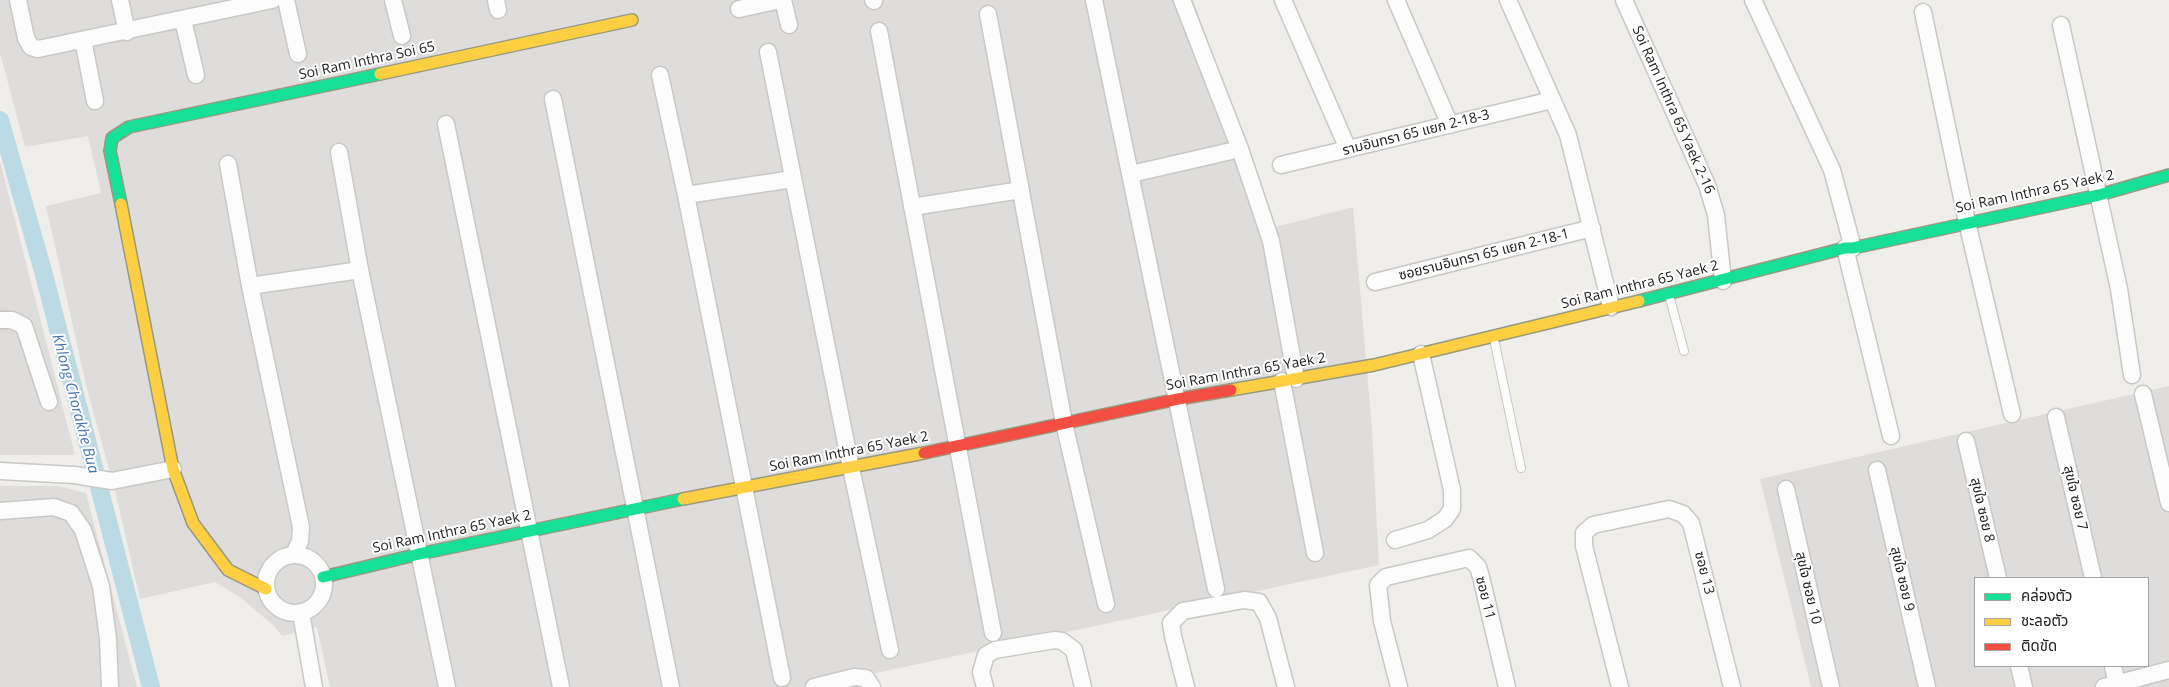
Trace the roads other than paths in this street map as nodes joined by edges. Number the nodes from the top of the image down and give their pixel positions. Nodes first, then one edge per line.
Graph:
1 (18, 0) edge
2 (120, 0) edge
3 (272, 0) edge
4 (286, 0) edge
5 (393, 0) edge
6 (782, 0) edge
7 (1094, 0) edge
8 (1182, 0) edge
9 (1283, 0) edge
10 (1396, 0) edge
11 (1508, 0) edge
12 (1624, 0) edge
13 (1753, 0) edge
14 (739, 9) dead end
15 (1923, 12) dead end
16 (988, 14) dead end
17 (183, 20) junction
18 (632, 20) dead end
19 (789, 25) dead end
20 (2061, 25) dead end
21 (879, 31) dead end
22 (127, 32) junction
23 (402, 36) dead end
24 (83, 40) junction
25 (768, 52) dead end
26 (298, 54) dead end
27 (196, 75) dead end
28 (660, 75) dead end
29 (553, 99) dead end
30 (1552, 100) junction
31 (95, 101) dead end
32 (446, 124) dead end
33 (1450, 124) junction
34 (1240, 148) junction
35 (1348, 150) junction
36 (339, 152) dead end
37 (228, 164) dead end
38 (1281, 165) dead end
39 (1131, 174) junction
40 (2169, 176) edge
41 (793, 179) junction
42 (1021, 190) junction
43 (686, 195) junction
44 (2099, 195) junction
45 (912, 207) junction
46 (1967, 222) junction
47 (1592, 228) junction
48 (1849, 248) junction
49 (360, 270) junction
50 (1723, 280) junction
51 (1375, 282) dead end
52 (250, 286) junction
53 (1669, 293) junction
54 (1611, 307) junction
55 (0, 320) edge
56 (1493, 337) junction
57 (1684, 352) dead end
58 (1421, 354) junction
59 (2132, 375) dead end
60 (1289, 380) junction
61 (2143, 394) dead end
62 (1178, 399) junction
63 (49, 402) dead end
64 (2012, 414) dead end
65 (2056, 417) dead end
66 (1064, 423) junction
67 (1891, 436) dead end
68 (1966, 441) dead end
69 (958, 446) junction
70 (851, 468) junction
71 (1521, 468) dead end
72 (173, 469) junction
73 (1877, 470) dead end
74 (0, 471) edge
75 (744, 487) junction
76 (1786, 489) dead end
77 (2169, 503) edge
78 (635, 509) junction
79 (0, 511) edge
80 (528, 531) junction
81 (1395, 540) dead end
82 (1315, 553) dead end
83 (294, 554) junction
84 (419, 554) junction
85 (323, 577) junction
86 (1998, 577) edge
87 (2093, 577) edge
88 (266, 589) junction
89 (1216, 589) dead end
90 (1106, 604) dead end
91 (301, 613) junction
92 (993, 633) dead end
93 (890, 650) dead end
94 (2019, 667) edge
95 (2113, 667) edge
96 (2169, 670) edge
97 (782, 678) dead end
98 (869, 682) edge
99 (2110, 685) edge
100 (110, 687) edge
101 (314, 687) edge
102 (447, 687) edge
103 (561, 687) edge
104 (671, 687) edge
105 (814, 687) edge
106 (985, 687) edge
107 (1083, 687) edge
108 (1186, 687) edge
109 (1286, 687) edge
110 (1400, 687) edge
111 (1507, 687) edge
112 (1620, 687) edge
113 (1732, 687) edge
114 (1831, 687) edge
115 (1927, 687) edge
116 (2024, 687) edge

1 - 24 street
2 - 22 street
3 - 17 street
4 - 26 street
5 - 23 street
6 - 14 street
6 - 19 street
7 - 39 street
8 - 34 street
9 - 35 street
10 - 33 street
11 - 30 street
12 - 50 street, Soi Ram Inthra 65 Yaek 2-16
13 - 48 street
15 - 46 street
16 - 42 street
17 - 22 street
17 - 27 street
18 - 72 street, Soi Ram Inthra Soi 65
20 - 44 street
21 - 45 street
22 - 24 street
24 - 31 street
25 - 41 street
28 - 43 street
29 - 78 street
30 - 33 street, รามอินทรา 65 แยก 2-18-3
30 - 47 street
32 - 80 street
33 - 35 street, รามอินทรา 65 แยก 2-18-3
34 - 39 street
34 - 60 street
35 - 38 street, รามอินทรา 65 แยก 2-18-3
36 - 49 street
37 - 52 street
39 - 62 street
40 - 44 street, Soi Ram Inthra 65 Yaek 2
41 - 43 street
41 - 70 street
42 - 45 street
42 - 66 street
43 - 75 street
44 - 46 street, Soi Ram Inthra 65 Yaek 2
44 - 59 street
45 - 69 street
46 - 48 street, Soi Ram Inthra 65 Yaek 2
46 - 64 street
47 - 51 street, ซอยรามอินทรา 65 แยก 2-18-1
47 - 54 street
48 - 50 street, Soi Ram Inthra 65 Yaek 2
48 - 67 street
49 - 52 street
49 - 84 street
50 - 53 street, Soi Ram Inthra 65 Yaek 2
52 - 83 street
53 - 54 street, Soi Ram Inthra 65 Yaek 2
53 - 57 lane
54 - 56 street, Soi Ram Inthra 65 Yaek 2
55 - 63 street
56 - 58 street, Soi Ram Inthra 65 Yaek 2
56 - 71 lane
58 - 60 street, Soi Ram Inthra 65 Yaek 2
58 - 81 street
60 - 62 street, Soi Ram Inthra 65 Yaek 2
60 - 82 street
61 - 77 street
62 - 66 street, Soi Ram Inthra 65 Yaek 2
62 - 89 street
65 - 87 street, สุขใจ ซอย 7
66 - 69 street, Soi Ram Inthra 65 Yaek 2
66 - 90 street
68 - 86 street, สุขใจ ซอย 8
69 - 70 street, Soi Ram Inthra 65 Yaek 2
69 - 92 street
70 - 75 street, Soi Ram Inthra 65 Yaek 2
70 - 93 street
72 - 74 street
72 - 88 street
73 - 115 street, สุขใจ ซอย 9
75 - 78 street, Soi Ram Inthra 65 Yaek 2
75 - 97 street
76 - 114 street, สุขใจ ซอย 10
78 - 80 street, Soi Ram Inthra 65 Yaek 2
78 - 104 street
79 - 100 street
80 - 84 street, Soi Ram Inthra 65 Yaek 2
80 - 103 street
83 - 85 street
83 - 88 street
84 - 85 street, Soi Ram Inthra 65 Yaek 2
84 - 102 street
85 - 91 street
88 - 91 street
91 - 101 street
94 - 116 street
95 - 99 street
96 - 99 street
98 - 105 street
106 - 107 street
108 - 109 street
110 - 111 street, ซอย 11
112 - 113 street, ซอย 13

